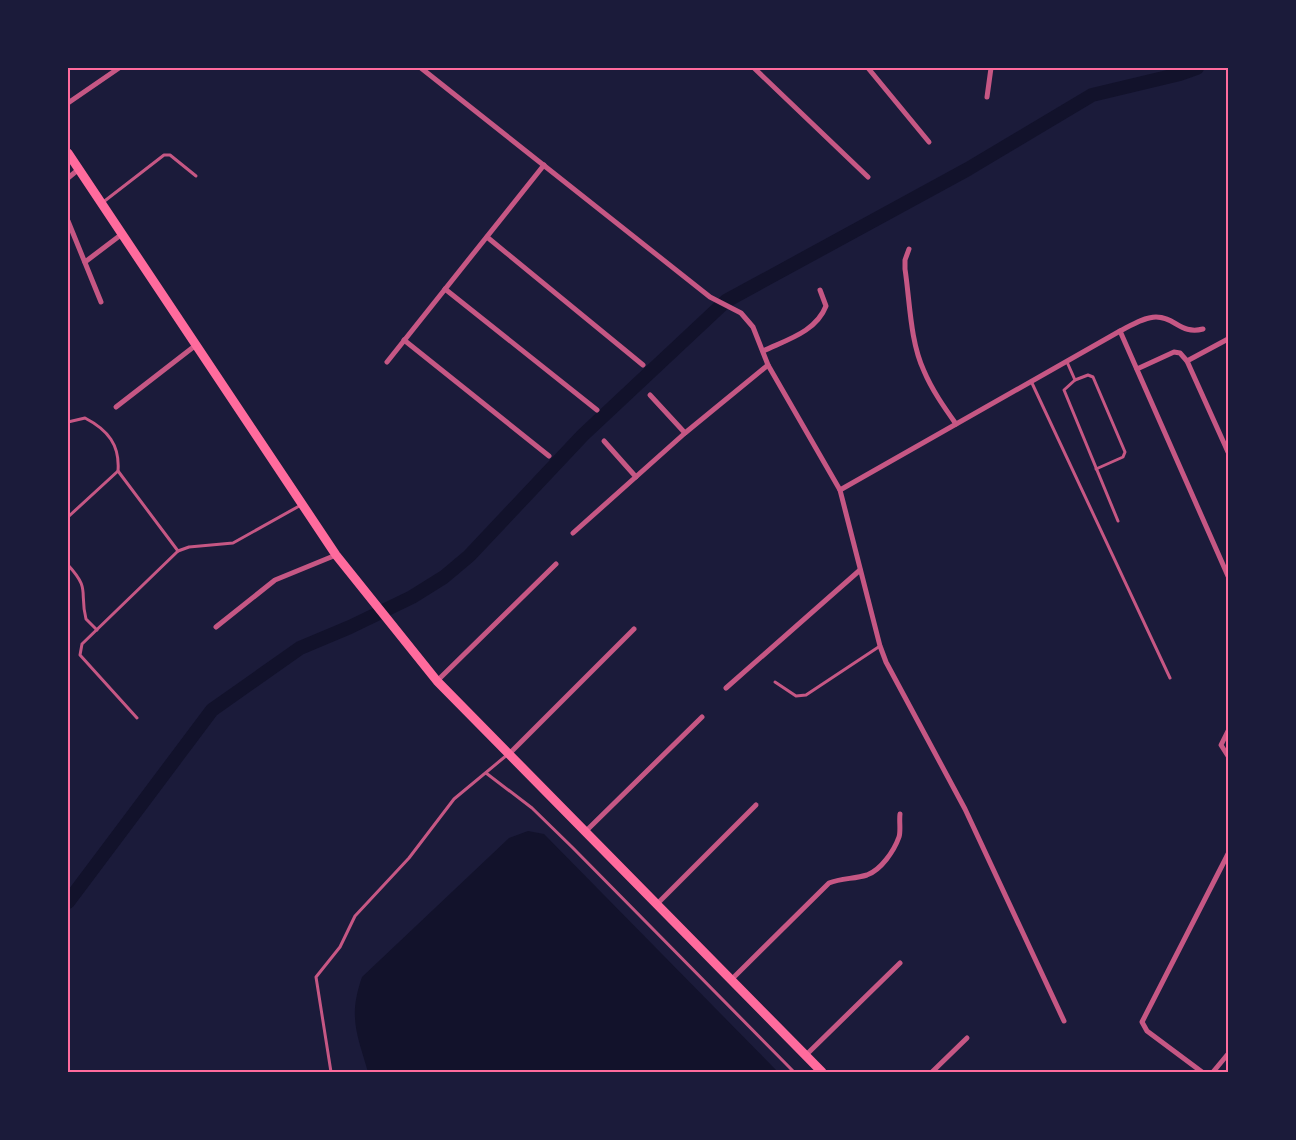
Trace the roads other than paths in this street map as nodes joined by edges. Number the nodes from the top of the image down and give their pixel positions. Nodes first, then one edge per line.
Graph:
1 (119, 68) edge
2 (421, 68) edge
3 (754, 68) edge
4 (868, 68) edge
5 (991, 68) edge
6 (987, 97) dead end
7 (68, 103) edge
8 (930, 142) dead end
9 (68, 153) edge
10 (544, 165) junction
11 (79, 170) junction
12 (196, 176) dead end
13 (868, 177) dead end
14 (68, 178) edge
15 (102, 204) junction
16 (68, 221) edge
17 (122, 234) junction
18 (486, 237) junction
19 (910, 249) dead end
20 (85, 262) junction
21 (445, 289) junction
22 (820, 290) dead end
23 (101, 302) dead end
24 (1203, 329) dead end
25 (1120, 331) junction
26 (1228, 339) edge
27 (404, 340) junction
28 (196, 346) junction
29 (763, 351) junction
30 (1186, 361) junction
31 (387, 362) dead end
32 (1067, 362) junction
33 (643, 364) dead end
34 (768, 365) junction
35 (1137, 369) junction
36 (1075, 380) junction
37 (1032, 382) junction
38 (650, 395) dead end
39 (116, 408) dead end
40 (597, 410) dead end
41 (68, 422) edge
42 (956, 424) junction
43 (685, 433) junction
44 (604, 441) dead end
45 (1228, 452) edge
46 (549, 456) dead end
47 (1096, 469) junction
48 (118, 472) junction
49 (636, 477) junction
50 (840, 490) junction
51 (302, 504) junction
52 (68, 517) edge
53 (1118, 521) dead end
54 (572, 533) dead end
55 (178, 551) junction
56 (336, 555) junction
57 (68, 564) edge
58 (556, 564) dead end
59 (860, 570) junction
60 (1228, 576) edge
61 (216, 627) dead end
62 (634, 629) dead end
63 (97, 630) junction
64 (880, 646) junction
65 (1170, 678) dead end
66 (437, 681) junction
67 (775, 682) dead end
68 (726, 688) dead end
69 (702, 717) dead end
70 (137, 718) dead end
71 (1228, 731) edge
72 (509, 754) junction
73 (1228, 756) edge
74 (486, 773) junction
75 (756, 805) dead end
76 (900, 814) dead end
77 (585, 832) junction
78 (1228, 854) edge
79 (656, 905) junction
80 (900, 963) dead end
81 (731, 981) junction
82 (1064, 1021) dead end
83 (967, 1038) dead end
84 (1228, 1054) edge
85 (805, 1056) junction
86 (331, 1072) edge
87 (794, 1072) edge
88 (822, 1072) edge
89 (932, 1072) edge
90 (1202, 1072) edge
91 (1213, 1072) edge

1 - 7 street
2 - 10 street
3 - 13 street
4 - 8 street
5 - 6 street
9 - 11 main road
10 - 18 street
10 - 29 street
11 - 14 street
11 - 15 main road
12 - 15 lane
15 - 17 main road
16 - 20 street
17 - 20 street
17 - 28 main road
18 - 21 street
18 - 33 street
19 - 42 street
20 - 23 street
21 - 27 street
21 - 40 street
22 - 29 street
24 - 25 street
25 - 32 street
25 - 35 street
26 - 30 street
27 - 31 street
27 - 46 street
28 - 39 street
28 - 51 main road
29 - 34 street
30 - 35 street
30 - 45 street
32 - 36 lane
32 - 37 street
34 - 43 street
34 - 50 street
35 - 60 street
36 - 47 lane
36 - 47 lane
37 - 42 street
37 - 65 lane
38 - 43 street
41 - 48 lane
42 - 50 street
43 - 49 street
44 - 49 street
47 - 53 lane
48 - 52 lane
48 - 55 lane
49 - 54 street
50 - 59 street
51 - 55 lane
51 - 56 main road
55 - 63 lane
56 - 61 street
56 - 66 main road
57 - 63 lane
58 - 66 street
59 - 64 street
59 - 68 street
62 - 72 street
63 - 70 lane
64 - 67 lane
64 - 82 street
66 - 72 main road
69 - 77 street
71 - 73 street
72 - 74 lane
72 - 77 main road
74 - 86 lane
74 - 87 lane
75 - 79 street
76 - 81 street
77 - 79 main road
78 - 90 street
79 - 81 main road
80 - 85 street
81 - 85 main road
83 - 89 street
84 - 91 street
85 - 88 main road

